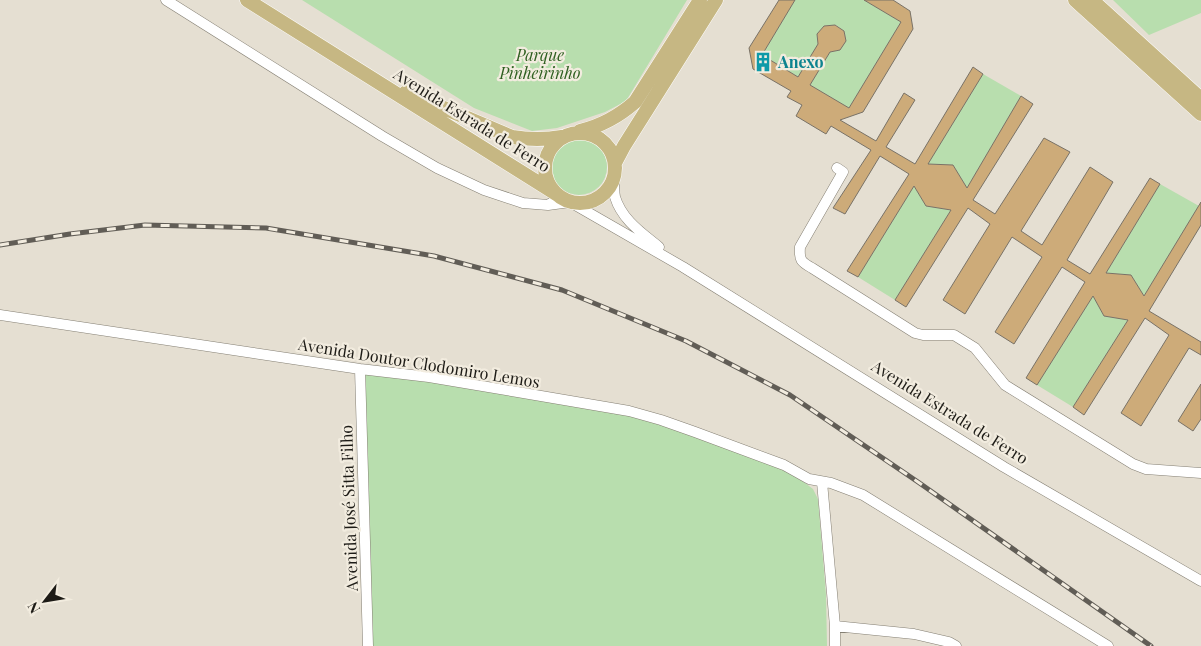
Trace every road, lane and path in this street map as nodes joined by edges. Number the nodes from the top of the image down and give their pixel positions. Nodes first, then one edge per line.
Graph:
1 (166, 0) edge
2 (247, 0) edge
3 (700, 0) edge
4 (716, 0) edge
5 (1074, 0) edge
6 (1092, 0) edge
7 (366, 74) junction
8 (1201, 99) edge
9 (1201, 114) edge
10 (569, 134) junction
11 (837, 168) dead end
12 (614, 170) junction
13 (559, 201) junction
14 (683, 267) junction
15 (0, 315) edge
16 (360, 369) junction
17 (1201, 473) edge
18 (822, 482) junction
19 (1201, 581) edge
20 (835, 626) junction
21 (368, 646) edge
22 (835, 646) edge
23 (956, 646) edge
24 (1108, 646) edge

1 - 13 street
2 - 7 main road, Avenida Estrada de Ferro
3 - 10 main road
4 - 12 main road
5 - 9 main road
6 - 8 main road
7 - 10 main road, Avenida Estrada de Ferro
7 - 13 main road, Avenida Estrada de Ferro
10 - 12 main road, Avenida Estrada de Ferro
10 - 13 main road, Avenida Estrada de Ferro
11 - 17 street
12 - 13 main road
12 - 14 street, Avenida Estrada de Ferro
13 - 14 street, Avenida Estrada de Ferro
14 - 19 street, Avenida Estrada de Ferro
15 - 16 street, Avenida Doutor Clodomiro Lemos
16 - 18 street, Avenida Doutor Clodomiro Lemos
16 - 21 street, Avenida José Sitta Filho
18 - 20 street
18 - 24 street, Avenida Doutor Clodomiro Lemos
20 - 22 street
20 - 23 street

